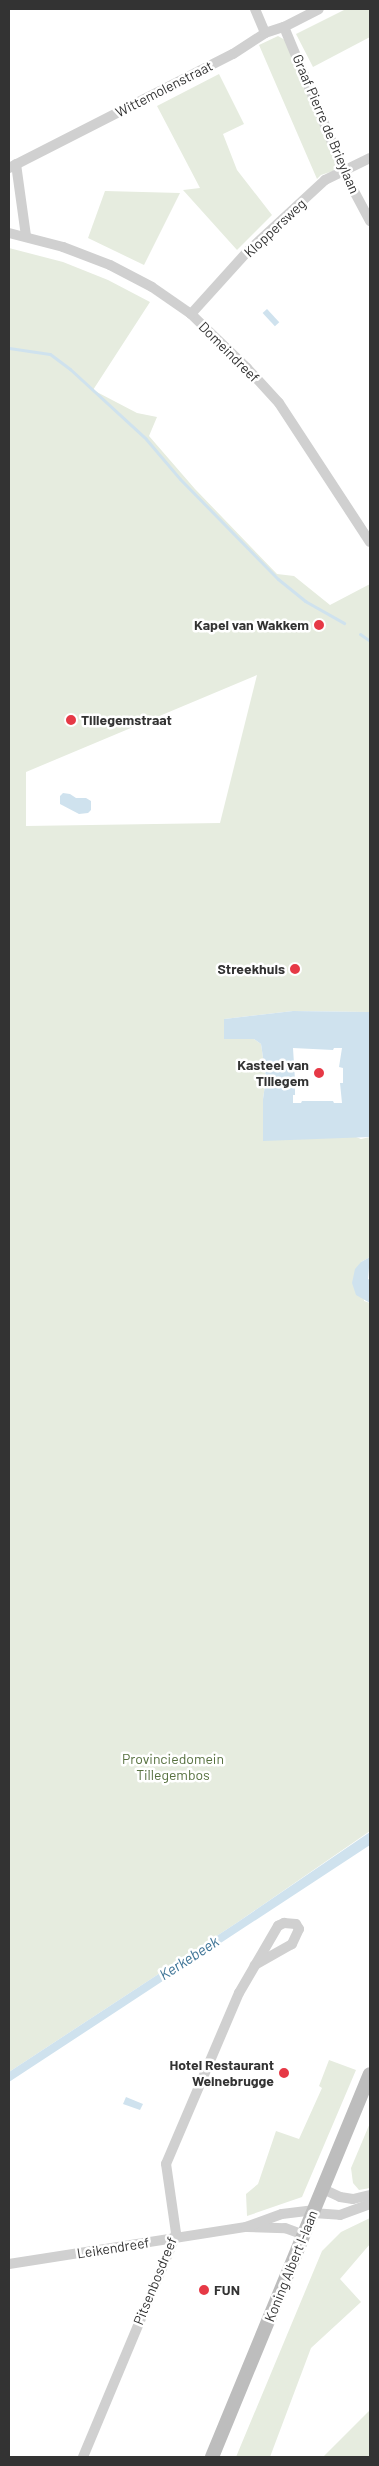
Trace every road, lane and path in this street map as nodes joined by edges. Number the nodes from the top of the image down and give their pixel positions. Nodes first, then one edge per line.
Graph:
1 (255, 9) edge
2 (319, 9) edge
3 (284, 27) junction
4 (265, 33) junction
5 (370, 158) edge
6 (13, 166) edge
7 (345, 171) junction
8 (370, 221) edge
9 (9, 233) edge
10 (26, 236) junction
11 (192, 314) junction
12 (370, 542) edge
13 (255, 1965) junction
14 (370, 2074) edge
15 (323, 2189) junction
16 (370, 2195) edge
17 (370, 2204) edge
18 (314, 2212) junction
19 (246, 2227) junction
20 (304, 2235) junction
21 (174, 2239) junction
22 (9, 2264) edge
23 (84, 2457) edge
24 (212, 2457) edge

1 - 4 street
2 - 3 street, Wittemolenstraat
3 - 4 street, Wittemolenstraat
3 - 7 street, Graaf Pierre de Brieylaan
4 - 6 street, Wittemolenstraat
5 - 7 street, Kloppersweg
6 - 10 street
7 - 8 street, Graaf Pierre de Brieylaan
7 - 11 street, Kloppersweg
9 - 10 street, Domeindreef
10 - 11 street, Domeindreef
11 - 12 street, Domeindreef
13 - 13 street, Pitsenbosdreef
13 - 21 street, Pitsenbosdreef
14 - 15 main road, Koning Albert I-laan
15 - 16 street
15 - 18 main road, Koning Albert I-laan
17 - 18 street, Leikendreef
18 - 19 street, Leikendreef
18 - 20 main road, Koning Albert I-laan
19 - 20 street, Leikendreef
19 - 21 street, Leikendreef
20 - 24 main road, Koning Albert I-laan
21 - 22 street, Leikendreef
21 - 23 street, Pitsenbosdreef

